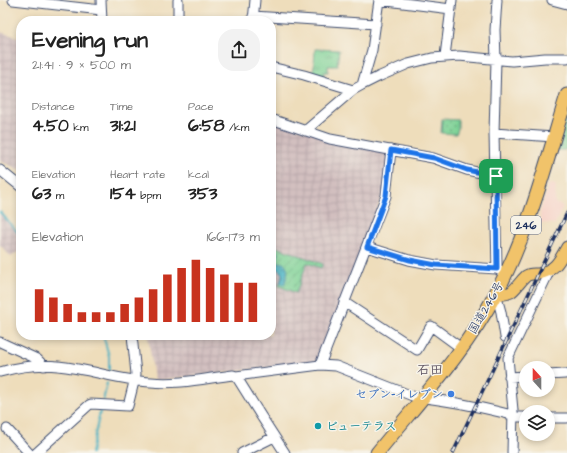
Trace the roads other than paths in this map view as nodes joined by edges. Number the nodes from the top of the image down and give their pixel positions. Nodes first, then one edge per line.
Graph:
1 (13, 0) edge
2 (101, 0) edge
3 (178, 0) edge
4 (255, 0) edge
5 (379, 0) edge
6 (497, 0) edge
7 (552, 0) edge
8 (451, 4) edge
9 (567, 4) edge
10 (101, 10) junction
11 (102, 16) edge
12 (178, 16) edge
13 (253, 16) edge
14 (276, 19) edge
15 (376, 24) junction
16 (445, 56) junction
17 (567, 58) edge
18 (496, 60) junction
19 (276, 68) edge
20 (362, 85) junction
21 (352, 90) junction
22 (567, 95) edge
23 (276, 121) edge
24 (305, 131) junction
25 (494, 133) junction
26 (554, 137) junction
27 (391, 150) junction
28 (0, 170) edge
29 (496, 176) junction
30 (16, 183) edge
31 (367, 247) junction
32 (566, 251) edge
33 (550, 270) junction
34 (501, 271) junction
35 (496, 294) junction
36 (344, 302) junction
37 (505, 337) dead end
38 (133, 340) edge
39 (0, 342) edge
40 (461, 348) junction
41 (320, 365) junction
42 (44, 366) junction
43 (0, 372) edge
44 (565, 374) dead end
45 (555, 375) edge
46 (236, 376) junction
47 (519, 376) edge
48 (509, 377) junction
49 (135, 380) junction
50 (422, 397) junction
51 (513, 416) junction
52 (519, 416) edge
53 (555, 418) edge
54 (567, 418) edge
55 (7, 429) dead end
56 (274, 437) junction
57 (29, 453) edge
58 (36, 453) edge
59 (242, 453) edge
60 (285, 453) edge
61 (377, 453) edge
62 (512, 453) edge

1 - 10 street
2 - 10 street
3 - 12 street
4 - 13 street
5 - 8 street
5 - 15 street
6 - 18 street
7 - 9 street
8 - 16 street
10 - 11 street
14 - 15 street
15 - 20 street
16 - 18 street
16 - 20 street
17 - 18 street
18 - 25 street
19 - 21 street
20 - 21 street
21 - 24 street
22 - 26 highway, 国道246号 / 246
23 - 24 street
24 - 27 street
25 - 26 street
25 - 29 street
26 - 34 highway, 国道246号 / 246
27 - 29 street
27 - 31 street
28 - 30 street
29 - 34 street
31 - 34 street
31 - 36 street
32 - 33 main road
33 - 35 main road
33 - 48 street
34 - 35 highway, 国道246号 / 246
35 - 37 street
35 - 40 highway, 国道246号 / 246
36 - 40 street
36 - 41 street
38 - 49 street
39 - 42 street
40 - 50 highway, 国道246号 / 246
41 - 46 street
41 - 50 street
42 - 43 street
42 - 49 street
44 - 45 street
46 - 49 street
46 - 56 street
47 - 48 street
48 - 51 street
49 - 58 street
50 - 51 street
50 - 61 highway, 国道246号 / 246
51 - 52 street
51 - 62 street
53 - 54 street
55 - 57 street
56 - 59 street
56 - 60 street

